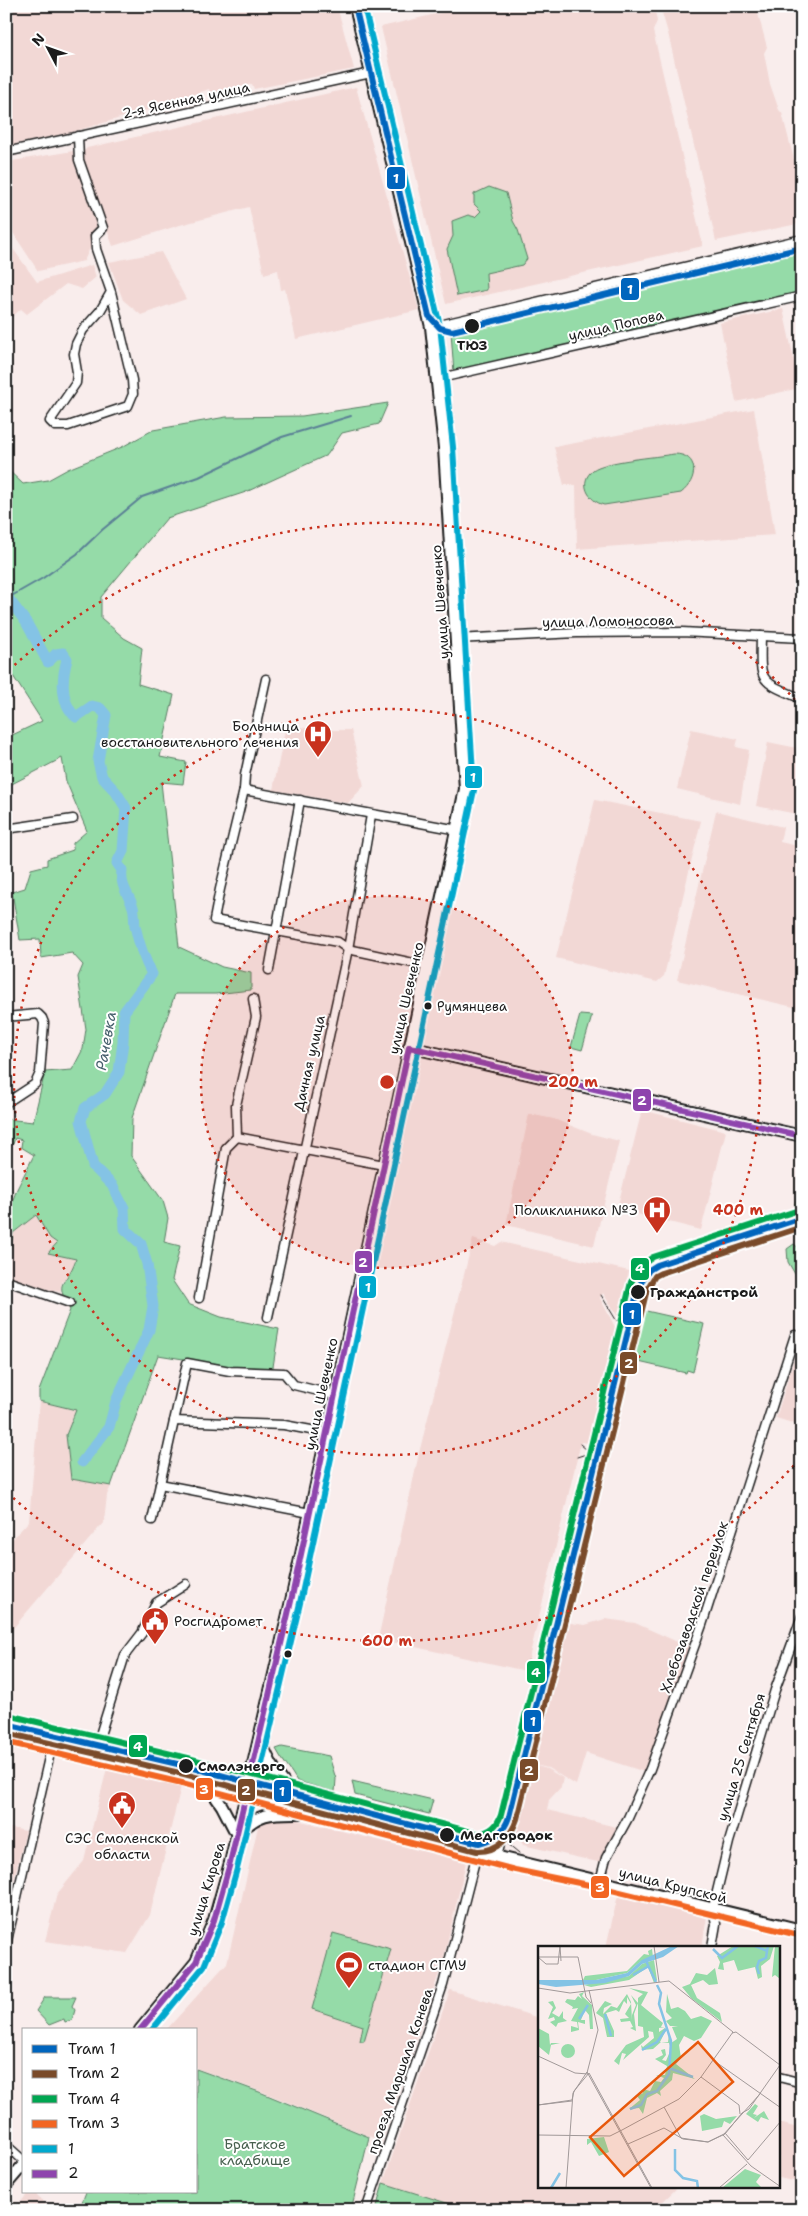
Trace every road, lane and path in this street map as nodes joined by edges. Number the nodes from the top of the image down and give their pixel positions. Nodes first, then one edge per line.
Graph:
1 (356, 6) edge
2 (371, 73) junction
3 (78, 136) junction
4 (6, 152) edge
5 (802, 239) edge
6 (111, 292) junction
7 (802, 296) edge
8 (431, 327) junction
9 (436, 379) junction
10 (761, 636) junction
11 (802, 638) edge
12 (456, 639) junction
13 (266, 679) dead end
14 (802, 699) edge
15 (244, 790) junction
16 (300, 800) junction
17 (371, 815) junction
18 (73, 819) dead end
19 (6, 829) edge
20 (458, 830) junction
21 (275, 930) junction
22 (348, 949) junction
23 (427, 966) junction
24 (269, 970) dead end
25 (253, 998) dead end
26 (6, 1017) edge
27 (409, 1047) junction
28 (6, 1103) edge
29 (802, 1136) edge
30 (237, 1137) junction
31 (303, 1149) junction
32 (384, 1166) junction
33 (668, 1257) dead end
34 (6, 1284) edge
35 (199, 1298) dead end
36 (70, 1303) dead end
37 (268, 1317) dead end
38 (796, 1335) dead end
39 (335, 1395) junction
40 (174, 1421) junction
41 (327, 1433) junction
42 (160, 1484) junction
43 (310, 1513) junction
44 (152, 1520) dead end
45 (186, 1584) dead end
46 (802, 1616) edge
47 (6, 1729) edge
48 (260, 1735) junction
49 (53, 1740) junction
50 (95, 1751) junction
51 (203, 1778) junction
52 (247, 1791) junction
53 (312, 1812) junction
54 (237, 1835) junction
55 (478, 1853) junction
56 (497, 1857) junction
57 (600, 1881) junction
58 (713, 1908) junction
59 (802, 1930) edge
60 (6, 1945) edge
61 (712, 1946) edge
62 (142, 2028) edge
63 (780, 2077) edge
64 (802, 2083) edge
65 (6, 2145) edge
66 (22, 2161) edge
67 (22, 2165) edge
68 (6, 2185) edge
69 (366, 2210) edge

1 - 2 main road, улица Шевченко
2 - 3 street, 2-я Ясенная улица
2 - 8 main road, улица Шевченко
3 - 4 street, 2-я Ясенная улица
3 - 6 street
5 - 8 street
6 - 6 street
7 - 9 street, улица Попова
8 - 9 main road, улица Шевченко
9 - 12 main road, улица Шевченко
10 - 11 street, улица Ломоносова
10 - 12 street, улица Ломоносова
10 - 14 street
12 - 20 main road, улица Шевченко
13 - 15 street
15 - 16 street
15 - 21 street
16 - 17 street
16 - 21 street
17 - 20 street
17 - 22 street, Дачная улица
18 - 19 street
20 - 23 main road, улица Шевченко
21 - 22 street
21 - 24 street
22 - 23 street
22 - 31 street, Дачная улица
23 - 27 main road, улица Шевченко
25 - 30 street
26 - 28 street
27 - 29 main road
27 - 32 main road, улица Шевченко
30 - 31 street
30 - 35 street
31 - 32 street
31 - 37 street, Дачная улица
32 - 39 main road, улица Шевченко
33 - 56 street
34 - 36 street
38 - 57 street, Хлебозаводской переулок
39 - 40 street
39 - 41 main road, улица Шевченко
40 - 41 street
40 - 42 street
41 - 43 main road, улица Шевченко
42 - 43 street
42 - 44 street
43 - 48 main road, улица Шевченко
45 - 50 street
46 - 58 street, улица 25 Сентября
47 - 49 main road, улица Крупской
48 - 52 main road, улица Шевченко
48 - 53 main road
49 - 50 main road, улица Крупской
49 - 60 street
50 - 51 main road, улица Крупской
51 - 52 main road, улица Крупской
51 - 54 main road
52 - 53 main road, улица Крупской
52 - 54 main road, улица Кирова
53 - 54 main road
53 - 55 main road, улица Крупской
54 - 62 main road, улица Кирова
55 - 56 main road, улица Крупской
55 - 69 street, проезд Маршала Конева
56 - 57 main road, улица Крупской
57 - 58 main road, улица Крупской
58 - 59 main road, улица Крупской
58 - 61 street, улица 25 Сентября
63 - 64 street
65 - 66 street
67 - 68 main road

